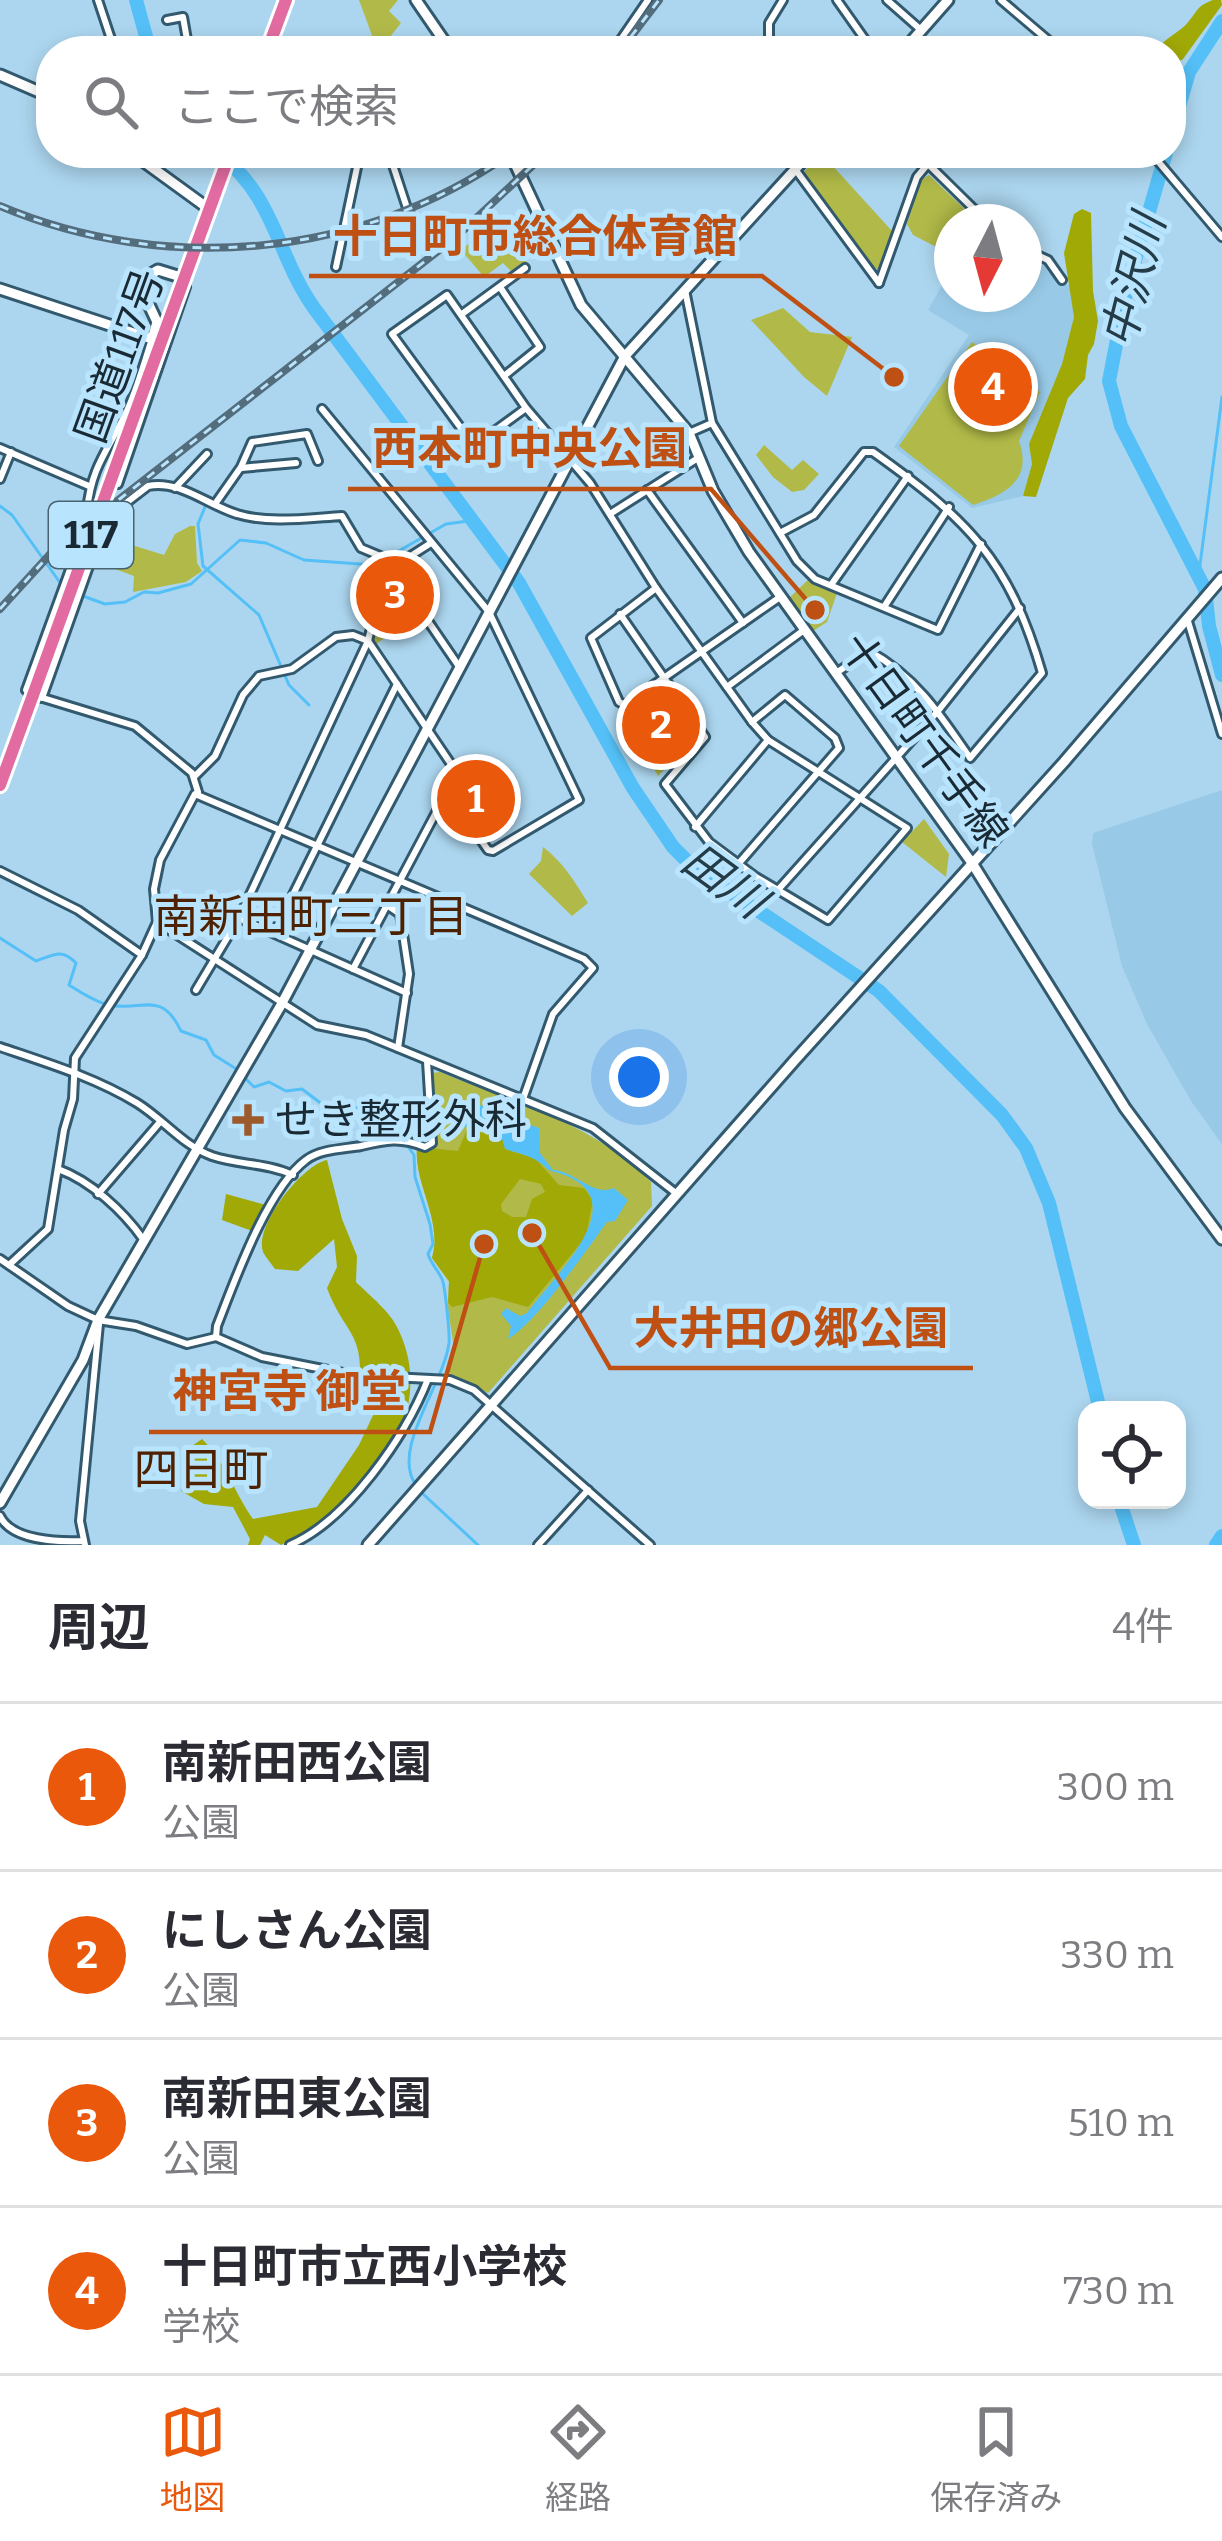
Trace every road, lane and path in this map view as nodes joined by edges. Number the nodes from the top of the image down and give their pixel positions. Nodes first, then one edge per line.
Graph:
1 (98, 0) edge
2 (286, 0) edge
3 (416, 0) edge
4 (648, 0) edge
5 (783, 0) edge
6 (837, 0) edge
7 (887, 0) edge
8 (948, 0) edge
9 (1001, 0) edge
10 (167, 20) dead end
11 (921, 30) junction
12 (110, 36) edge
13 (186, 36) edge
14 (273, 36) edge
15 (441, 36) edge
16 (623, 36) edge
17 (769, 36) edge
18 (862, 36) edge
19 (916, 36) edge
20 (1043, 36) edge
21 (0, 75) edge
22 (36, 91) edge
23 (153, 168) edge
24 (224, 168) edge
25 (357, 168) edge
26 (394, 168) edge
27 (924, 168) edge
28 (930, 168) edge
29 (1165, 168) edge
30 (795, 169) joint
31 (519, 170) edge
32 (968, 204) edge
33 (209, 209) junction
34 (1222, 237) edge
35 (424, 245) dead end
36 (1042, 257) edge
37 (336, 267) dead end
38 (524, 268) dead end
39 (184, 278) junction
40 (1062, 280) dead end
41 (500, 287) junction
42 (0, 289) edge
43 (686, 290) junction
44 (462, 314) junction
45 (152, 339) junction
46 (625, 356) junction
47 (504, 376) junction
48 (526, 408) junction
49 (322, 409) dead end
50 (712, 423) junction
51 (689, 433) junction
52 (0, 448) edge
53 (11, 452) junction
54 (207, 454) dead end
55 (699, 457) junction
56 (98, 461) junction
57 (319, 461) dead end
58 (568, 461) junction
59 (296, 463) dead end
60 (241, 468) junction
61 (123, 471) junction
62 (908, 476) junction
63 (0, 479) edge
64 (118, 484) dead end
65 (89, 486) junction
66 (175, 488) junction
67 (647, 490) junction
68 (214, 504) junction
69 (949, 508) junction
70 (87, 511) dead end
71 (610, 514) junction
72 (84, 531) dead end
73 (781, 533) junction
74 (431, 543) junction
75 (981, 544) junction
76 (393, 564) junction
77 (70, 567) junction
78 (87, 572) junction
79 (1222, 578) edge
80 (831, 585) junction
81 (656, 588) junction
82 (780, 597) junction
83 (884, 607) junction
84 (1020, 608) junction
85 (489, 612) junction
86 (620, 614) junction
87 (1190, 614) junction
88 (743, 623) junction
89 (804, 630) junction
90 (368, 641) junction
91 (702, 653) junction
92 (460, 668) junction
93 (836, 673) junction
94 (666, 679) junction
95 (397, 684) junction
96 (727, 687) junction
97 (37, 696) junction
98 (938, 711) junction
99 (752, 722) junction
100 (428, 730) junction
101 (1222, 734) edge
102 (768, 740) junction
103 (896, 757) junction
104 (819, 771) junction
105 (195, 776) junction
106 (0, 785) edge
107 (447, 792) junction
108 (198, 794) junction
109 (861, 797) junction
110 (280, 827) junction
111 (694, 827) junction
112 (318, 844) junction
113 (358, 861) junction
114 (740, 862) junction
115 (972, 862) junction
116 (0, 871) edge
117 (400, 880) junction
118 (777, 891) junction
119 (387, 904) junction
120 (239, 917) junction
121 (157, 922) junction
122 (274, 933) junction
123 (311, 950) junction
124 (142, 955) junction
125 (217, 958) junction
126 (353, 969) junction
127 (196, 990) dead end
128 (406, 993) junction
129 (281, 1005) junction
130 (0, 1047) edge
131 (398, 1048) junction
132 (428, 1061) junction
133 (74, 1071) junction
134 (523, 1099) junction
135 (160, 1122) junction
136 (199, 1150) junction
137 (58, 1169) junction
138 (293, 1175) junction
139 (98, 1194) junction
140 (677, 1194) junction
141 (1222, 1239) edge
142 (145, 1242) junction
143 (0, 1258) edge
144 (10, 1265) junction
145 (98, 1320) junction
146 (216, 1337) junction
147 (83, 1360) junction
148 (94, 1366) junction
149 (428, 1379) junction
150 (491, 1404) junction
151 (588, 1490) junction
152 (0, 1503) edge
153 (0, 1516) edge
154 (84, 1543) edge
155 (303, 1543) edge
156 (290, 1545) edge
157 (368, 1545) edge
158 (538, 1545) edge
159 (650, 1545) edge

1 - 12 street
2 - 14 highway
3 - 15 street
4 - 16 street
5 - 17 street
6 - 18 street
7 - 11 street
8 - 11 street
9 - 20 street
10 - 13 street
11 - 19 street
21 - 22 street
23 - 33 street
24 - 33 highway, 国道117号 / 117
25 - 37 street
26 - 35 street
27 - 30 street
28 - 32 street
29 - 34 street
30 - 43 street
31 - 46 street, 十日町千手線
33 - 39 highway, 国道117号 / 117
36 - 40 street
38 - 41 street
39 - 45 street
39 - 61 street
39 - 97 highway, 国道117号 / 117, bridge
41 - 44 street
41 - 47 street
42 - 45 street
43 - 46 street
43 - 50 street
44 - 47 street
44 - 48 street
45 - 56 street
46 - 51 street, 十日町千手線
46 - 58 street
47 - 48 street
48 - 58 street
49 - 74 street
50 - 51 street
50 - 73 street
51 - 55 street, 十日町千手線
52 - 53 street
53 - 63 street
53 - 65 street
54 - 66 street
55 - 67 street
55 - 82 street, 十日町千手線
56 - 61 street
56 - 65 street
57 - 60 street
58 - 71 street
58 - 85 street
59 - 60 street
60 - 68 street
61 - 64 street
62 - 69 street
62 - 73 street
62 - 80 street
65 - 70 street
66 - 68 street
66 - 78 street
67 - 71 street
67 - 88 street
68 - 76 street
69 - 75 street
69 - 83 street
71 - 81 street
72 - 77 street
73 - 80 street
74 - 76 street
74 - 85 street
75 - 83 street
75 - 84 street
76 - 90 street
76 - 92 street
77 - 78 street
77 - 97 street
78 - 97 street
79 - 87 street
80 - 83 street
81 - 86 street
81 - 91 street
82 - 88 street
82 - 89 street, 十日町千手線
84 - 98 street
84 - 98 street
85 - 92 street
85 - 107 street
86 - 94 street
86 - 94 street
87 - 101 street
87 - 115 street
88 - 91 street
89 - 93 street, 十日町千手線
89 - 96 street
90 - 95 street
90 - 105 street
90 - 110 street
91 - 94 street
91 - 96 street
92 - 100 street
93 - 98 street
93 - 103 street, 十日町千手線
94 - 111 street
95 - 100 street
95 - 112 street
96 - 99 street
97 - 105 street
97 - 106 highway, 国道117号 / 117
98 - 103 street
99 - 102 street
99 - 104 street
100 - 107 street
100 - 113 street
102 - 104 street
102 - 111 street
103 - 109 street
103 - 115 street, 十日町千手線
104 - 109 street
104 - 114 street
105 - 108 street
107 - 117 street
108 - 110 street
108 - 121 street
109 - 118 street
109 - 118 street
110 - 112 street
110 - 120 street
111 - 114 street
112 - 113 street
112 - 122 street
113 - 117 street
113 - 123 street
114 - 118 street
115 - 140 street
115 - 141 street, 十日町千手線
116 - 124 street
117 - 119 street
117 - 134 street
119 - 126 street
119 - 128 street
120 - 122 street
120 - 125 street
121 - 124 street
121 - 125 street
122 - 123 street
123 - 126 street
123 - 129 street
124 - 133 street
125 - 127 street
125 - 129 street
126 - 128 street
128 - 131 street
129 - 131 street
129 - 136 street
130 - 133 street
131 - 132 street
132 - 134 street
132 - 138 street
133 - 135 street
133 - 137 street
134 - 140 street
135 - 136 street
135 - 139 street
136 - 138 street
136 - 142 street
137 - 139 street
137 - 144 street
138 - 146 street
139 - 142 street
140 - 150 street
142 - 145 street
143 - 144 street
144 - 145 street
145 - 146 street
145 - 147 street
145 - 148 street
146 - 149 street
147 - 148 street
147 - 152 street
148 - 154 street
149 - 150 street
149 - 155 street
150 - 151 street
150 - 157 street
151 - 158 street
151 - 159 street
153 - 154 street
155 - 156 street

